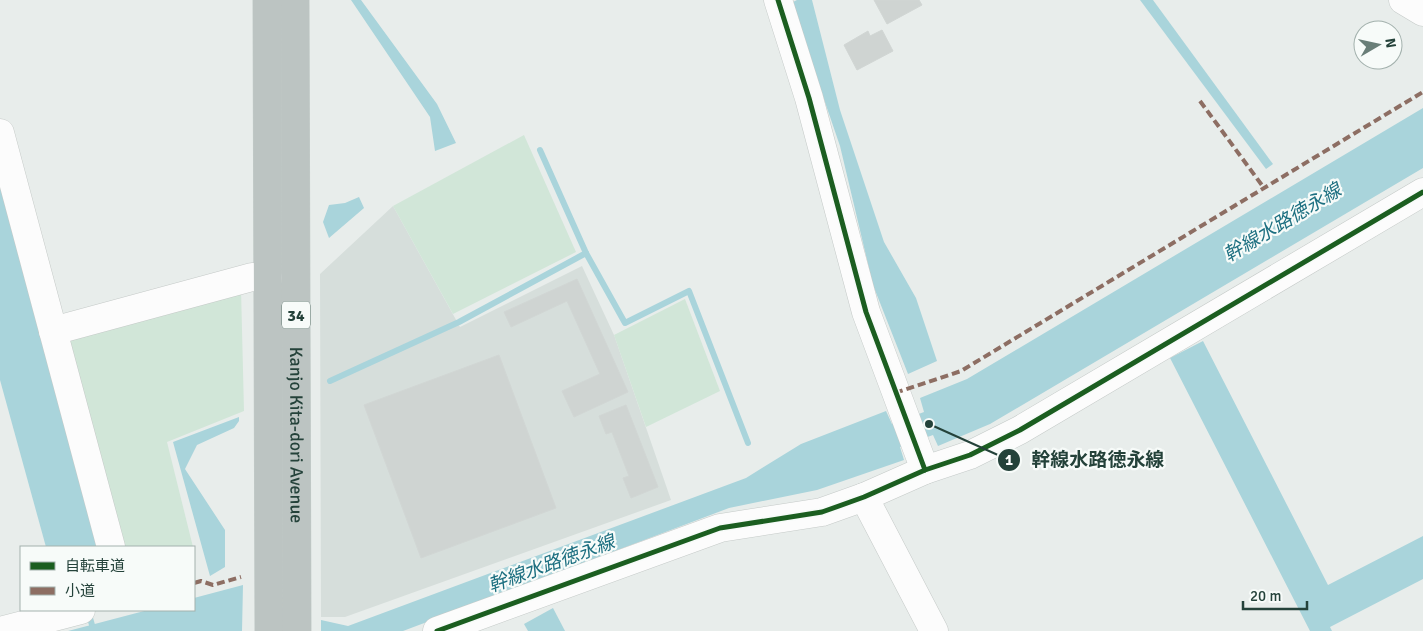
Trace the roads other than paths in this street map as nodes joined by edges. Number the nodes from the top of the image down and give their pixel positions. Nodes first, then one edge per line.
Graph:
1 (267, 0) edge
2 (295, 0) edge
3 (778, 0) edge
4 (1403, 0) edge
5 (1423, 12) edge
6 (0, 133) edge
7 (1423, 192) edge
8 (268, 278) junction
9 (53, 330) junction
10 (921, 457) junction
11 (864, 497) junction
12 (111, 546) edge
13 (77, 611) edge
14 (500, 621) edge
15 (29, 627) edge
16 (0, 631) edge
17 (269, 631) edge
18 (297, 631) edge
19 (437, 631) edge
20 (934, 631) edge

1 - 8 highway, Kanjo Kita-dori Avenue / 34
2 - 18 highway, Kanjo Kita-dori Avenue / 34
3 - 10 street
4 - 5 street
6 - 9 street
7 - 10 street
8 - 9 street
8 - 17 highway, Kanjo Kita-dori Avenue / 34
9 - 12 street
10 - 11 street
11 - 14 street
11 - 20 street
13 - 15 street
14 - 19 street
15 - 16 street

